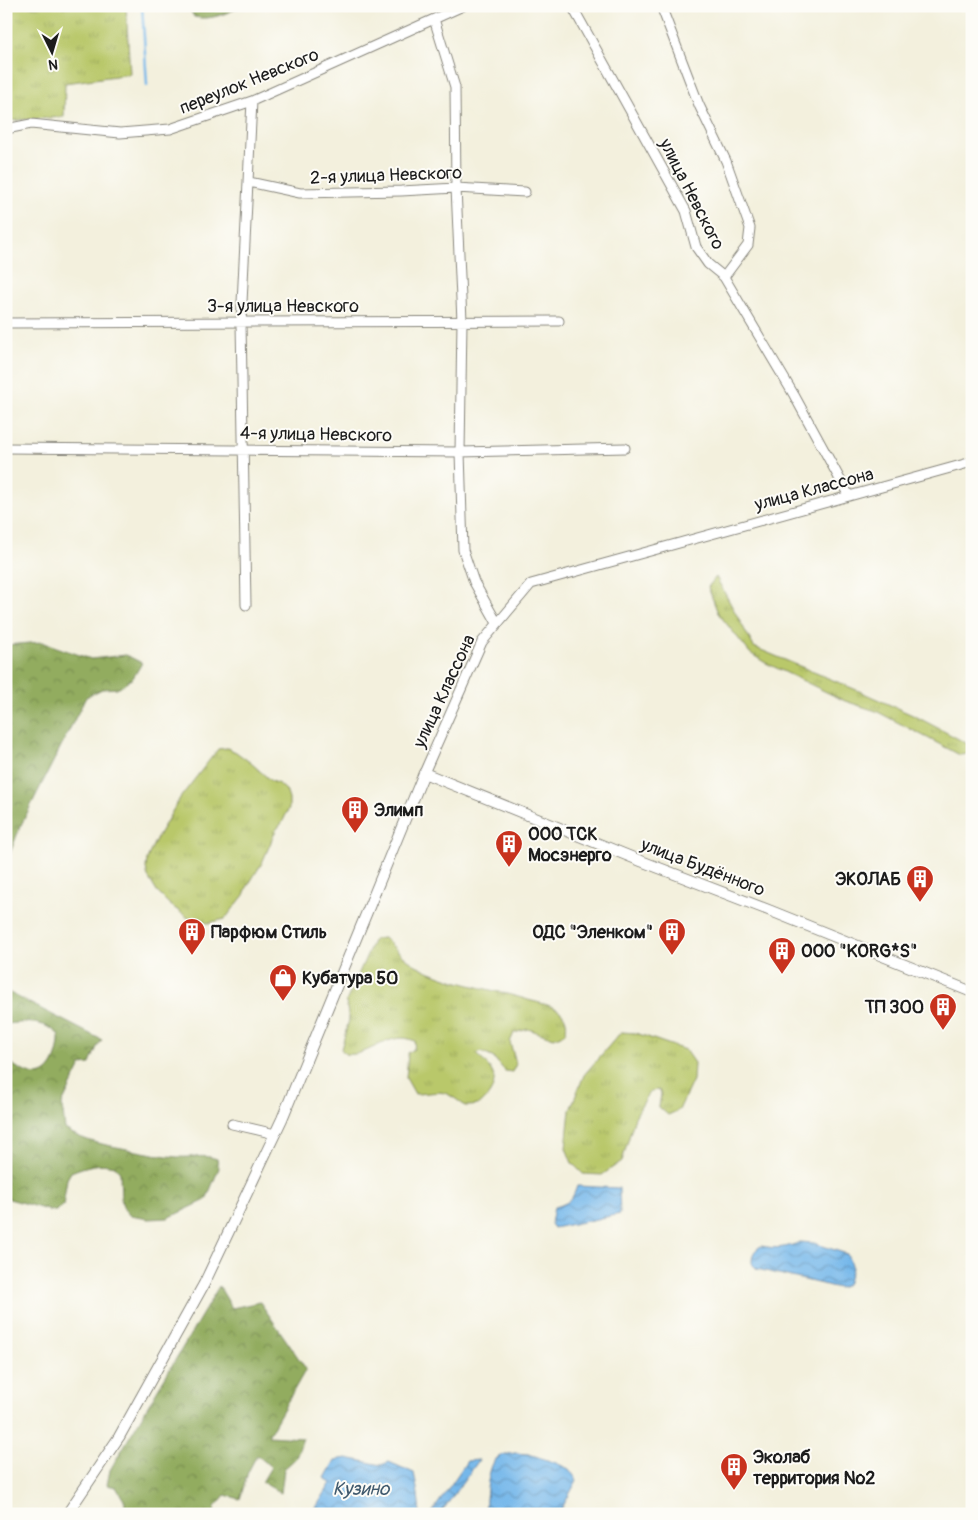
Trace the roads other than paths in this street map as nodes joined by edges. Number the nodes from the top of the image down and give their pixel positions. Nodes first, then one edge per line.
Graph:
1 (463, 6) edge
2 (572, 6) edge
3 (661, 6) edge
4 (434, 19) junction
5 (252, 101) junction
6 (6, 129) edge
7 (249, 182) junction
8 (456, 188) junction
9 (525, 192) dead end
10 (724, 277) junction
11 (462, 321) junction
12 (559, 321) dead end
13 (6, 323) edge
14 (241, 323) junction
15 (6, 448) edge
16 (625, 448) dead end
17 (243, 449) junction
18 (460, 452) junction
19 (972, 462) edge
20 (849, 496) junction
21 (246, 606) dead end
22 (498, 623) junction
23 (424, 773) junction
24 (972, 992) edge
25 (232, 1124) dead end
26 (275, 1134) junction
27 (67, 1514) edge

1 - 4 street, переулок Невского
2 - 10 street, улица Невского
3 - 10 street
4 - 5 street, переулок Невского
4 - 8 street
5 - 6 street, переулок Невского
5 - 7 street
7 - 8 street, 2-я улица Невского
7 - 14 street
8 - 9 street, 2-я улица Невского
8 - 11 street
10 - 20 street, улица Невского
11 - 12 street, 3-я улица Невского
11 - 14 street, 3-я улица Невского
11 - 18 street
13 - 14 street, 3-я улица Невского
14 - 17 street
15 - 17 street, 4-я улица Невского
16 - 18 street, 4-я улица Невского
17 - 18 street, 4-я улица Невского
17 - 21 street
18 - 22 street
19 - 20 street, улица Классона
20 - 22 street, улица Классона
22 - 23 street, улица Классона
23 - 24 street, улица Будённого
23 - 26 street, улица Классона
25 - 26 street
26 - 27 street, улица Классона

